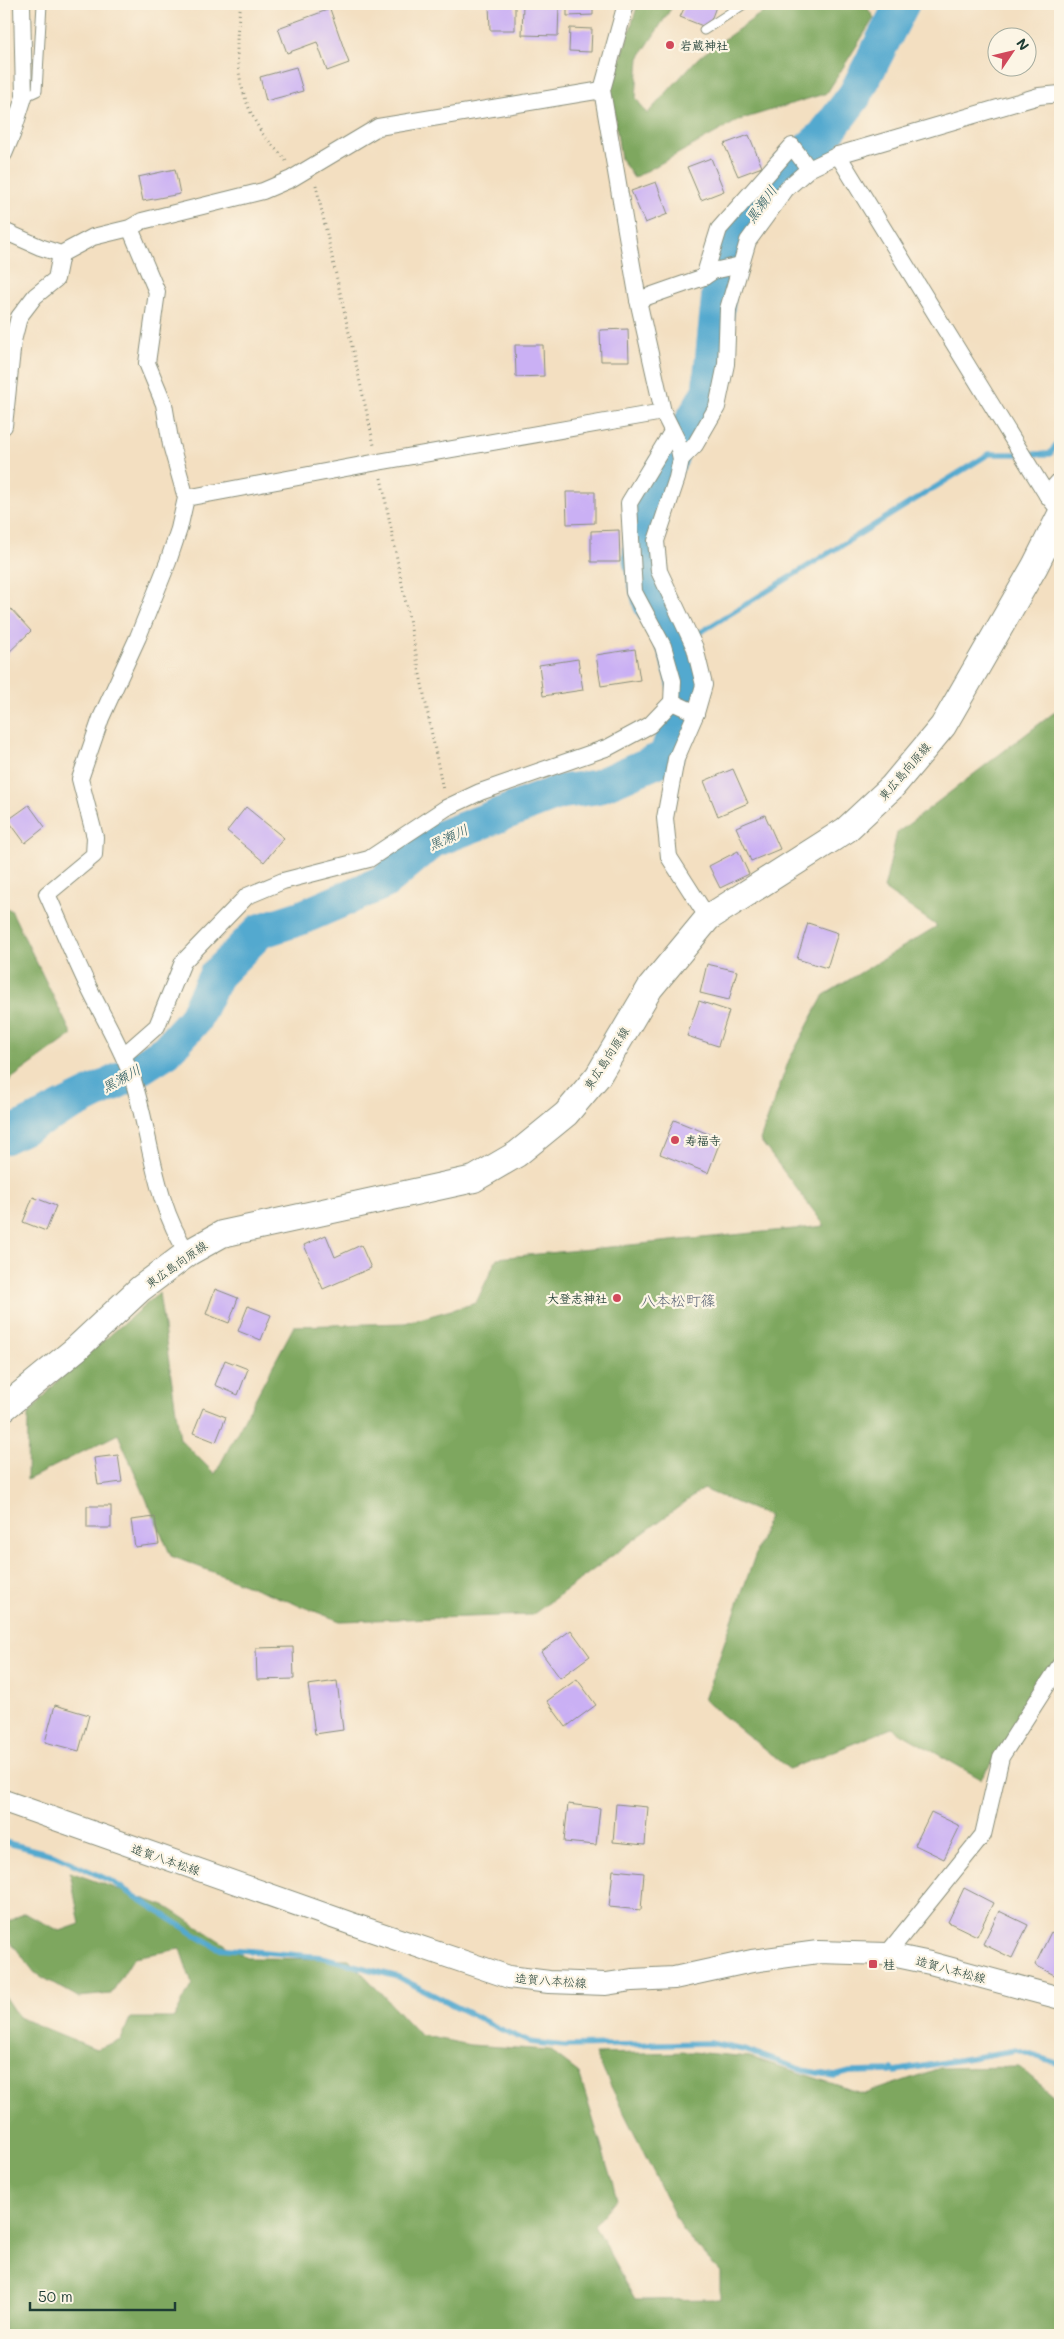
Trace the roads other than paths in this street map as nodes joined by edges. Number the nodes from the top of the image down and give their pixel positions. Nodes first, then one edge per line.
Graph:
1 (22, 4) edge
2 (42, 4) edge
3 (626, 4) edge
4 (744, 4) edge
5 (704, 30) dead end
6 (602, 90) junction
7 (1060, 94) edge
8 (24, 97) junction
9 (4, 154) edge
10 (838, 155) junction
11 (810, 169) junction
12 (130, 228) junction
13 (4, 231) edge
14 (61, 254) junction
15 (736, 266) junction
16 (709, 274) junction
17 (638, 300) junction
18 (663, 412) junction
19 (4, 426) edge
20 (672, 432) junction
21 (681, 459) junction
22 (1060, 480) edge
23 (186, 498) junction
24 (1054, 505) edge
25 (1060, 511) edge
26 (684, 708) junction
27 (708, 918) junction
28 (126, 1060) junction
29 (188, 1253) junction
30 (4, 1408) edge
31 (1060, 1665) edge
32 (4, 1801) edge
33 (887, 1954) junction
34 (1060, 1998) edge

1 - 8 street
2 - 8 lane
3 - 6 street
4 - 5 lane
6 - 12 street
6 - 17 street
7 - 10 street
8 - 9 street
10 - 11 street
10 - 24 street
11 - 15 street
11 - 16 street
12 - 14 street
12 - 23 street
13 - 14 street
14 - 19 street
15 - 16 street
15 - 21 street
16 - 17 street
17 - 18 street
18 - 20 street
18 - 23 street
20 - 21 street
20 - 26 street
21 - 26 street
22 - 24 street
23 - 28 street
24 - 25 street
24 - 27 main road, 東広島向原線
26 - 27 street
26 - 28 street
27 - 29 main road, 東広島向原線
28 - 29 street
29 - 30 main road, 東広島向原線
31 - 33 street
32 - 33 main road, 造賀八本松線
33 - 34 main road, 造賀八本松線

